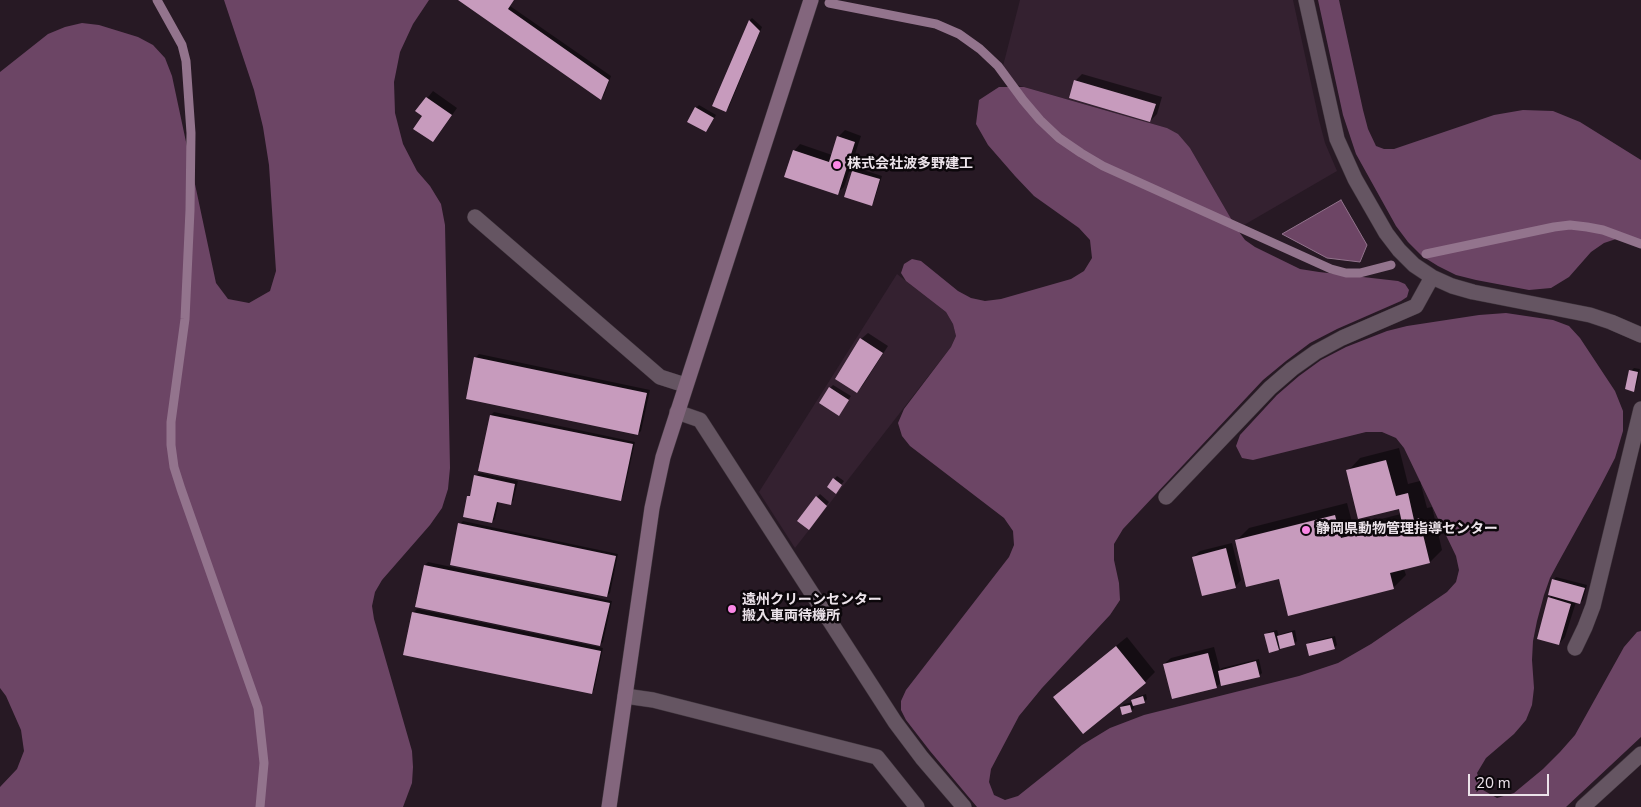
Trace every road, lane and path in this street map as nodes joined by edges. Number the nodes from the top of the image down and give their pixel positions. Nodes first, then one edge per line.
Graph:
1 (811, 0) edge
2 (1306, 0) edge
3 (475, 217) dead end
4 (1432, 277) junction
5 (1641, 335) edge
6 (685, 385) junction
7 (1641, 409) edge
8 (677, 412) junction
9 (1166, 497) dead end
10 (1575, 648) dead end
11 (625, 696) junction
12 (1641, 754) edge
13 (609, 807) edge
14 (917, 807) edge
15 (964, 807) edge
16 (1584, 807) edge

1 - 6 street
2 - 4 street
3 - 6 street
4 - 5 street
4 - 9 street
6 - 8 street
7 - 10 street
8 - 11 street
8 - 15 street
11 - 13 street
11 - 14 street
12 - 16 street

